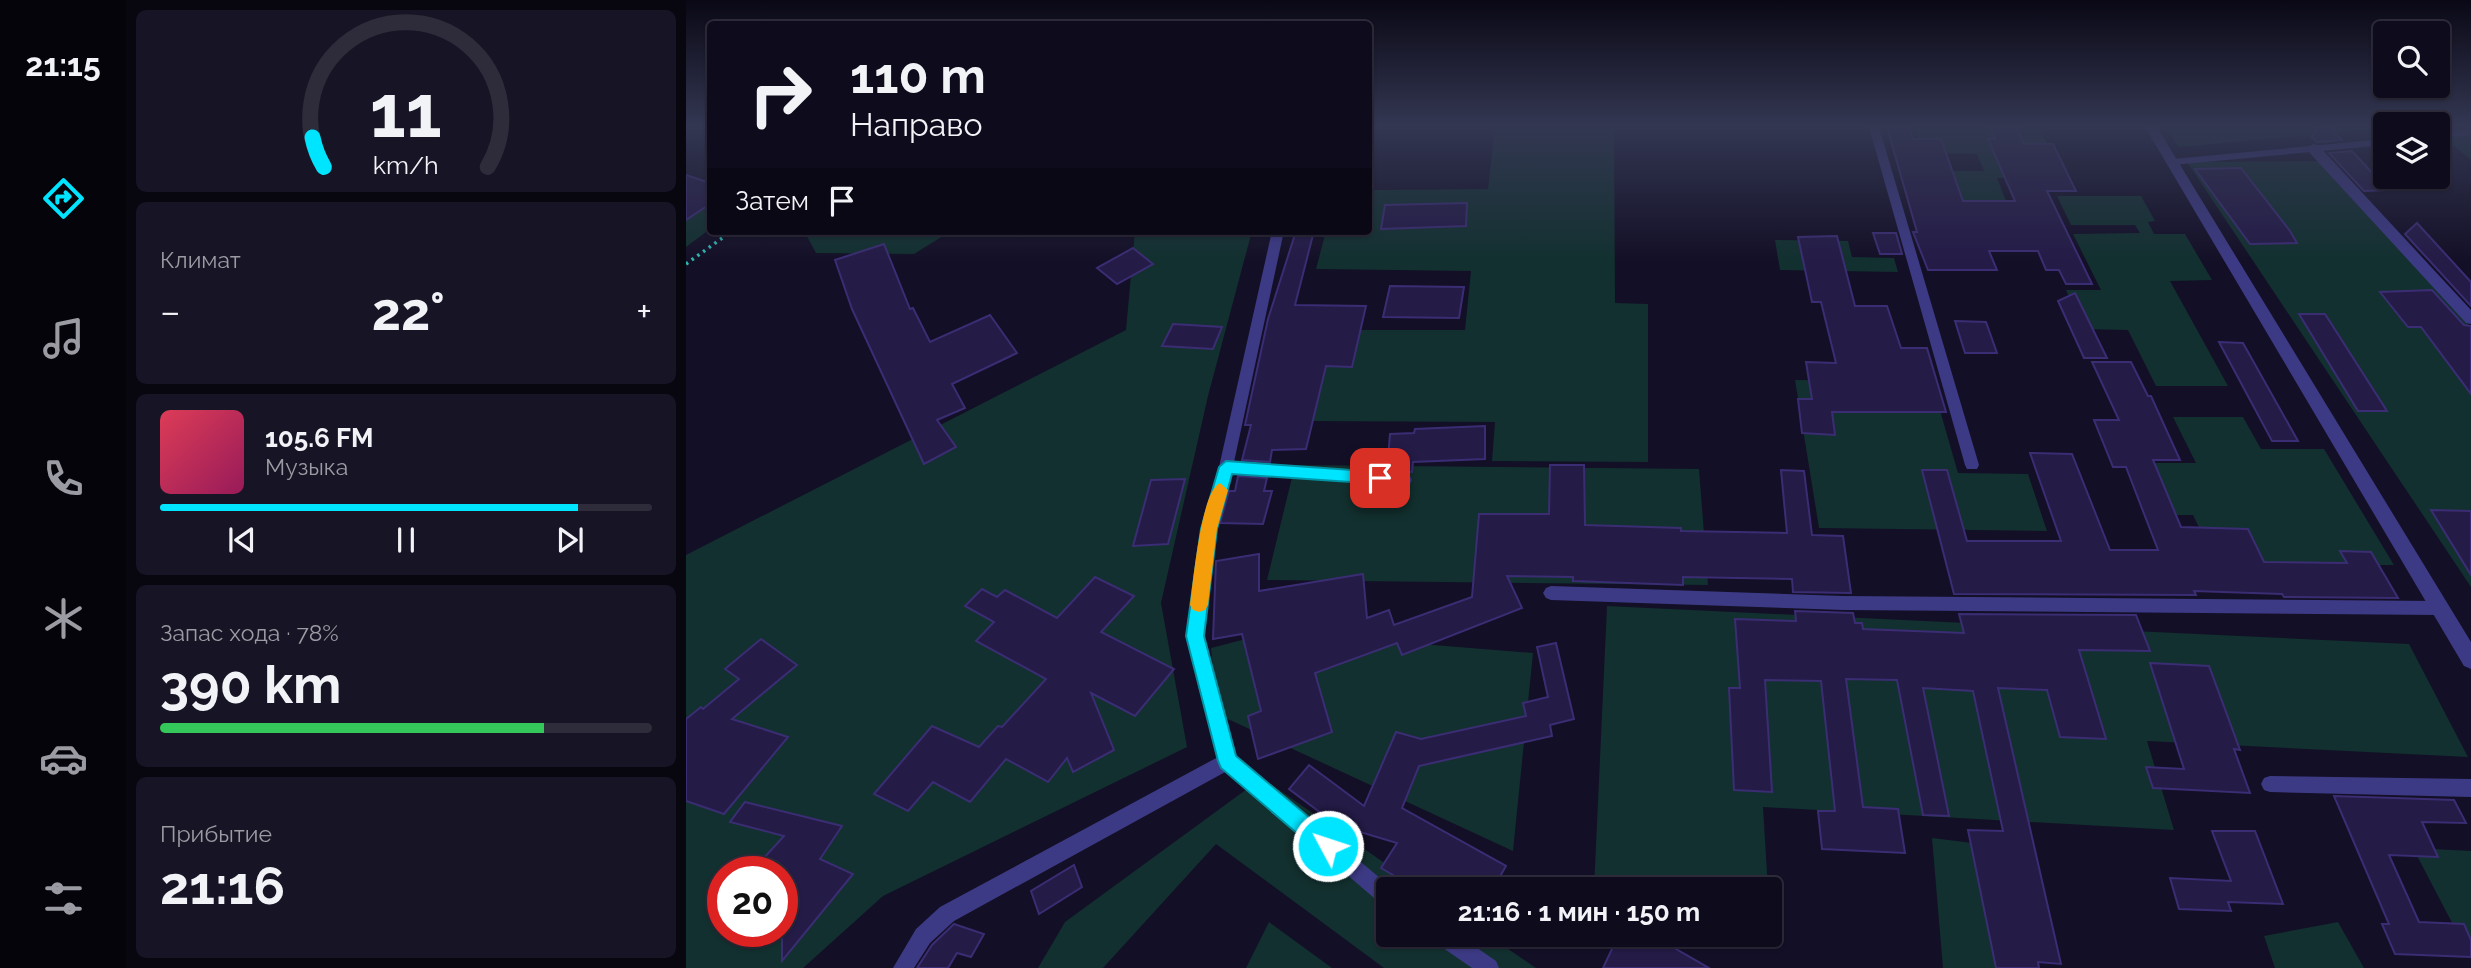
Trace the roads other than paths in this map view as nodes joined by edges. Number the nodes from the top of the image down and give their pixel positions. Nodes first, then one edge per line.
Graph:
1 (1887, 172) edge
2 (2179, 172) edge
3 (2336, 172) edge
4 (1277, 235) edge
5 (2471, 319) edge
6 (1972, 465) dead end
7 (1226, 467) junction
8 (1405, 480) dead end
9 (1551, 593) dead end
10 (2439, 608) junction
11 (2471, 660) edge
12 (1228, 761) junction
13 (2270, 784) dead end
14 (2471, 788) edge
15 (1376, 887) edge
16 (1459, 947) edge
17 (903, 968) edge
18 (1489, 968) edge

1 - 6 lane
2 - 10 street
3 - 5 street
4 - 7 lane
7 - 8 lane
7 - 12 lane
9 - 10 lane
10 - 11 street
12 - 15 lane
12 - 17 lane
13 - 14 lane
16 - 18 lane

